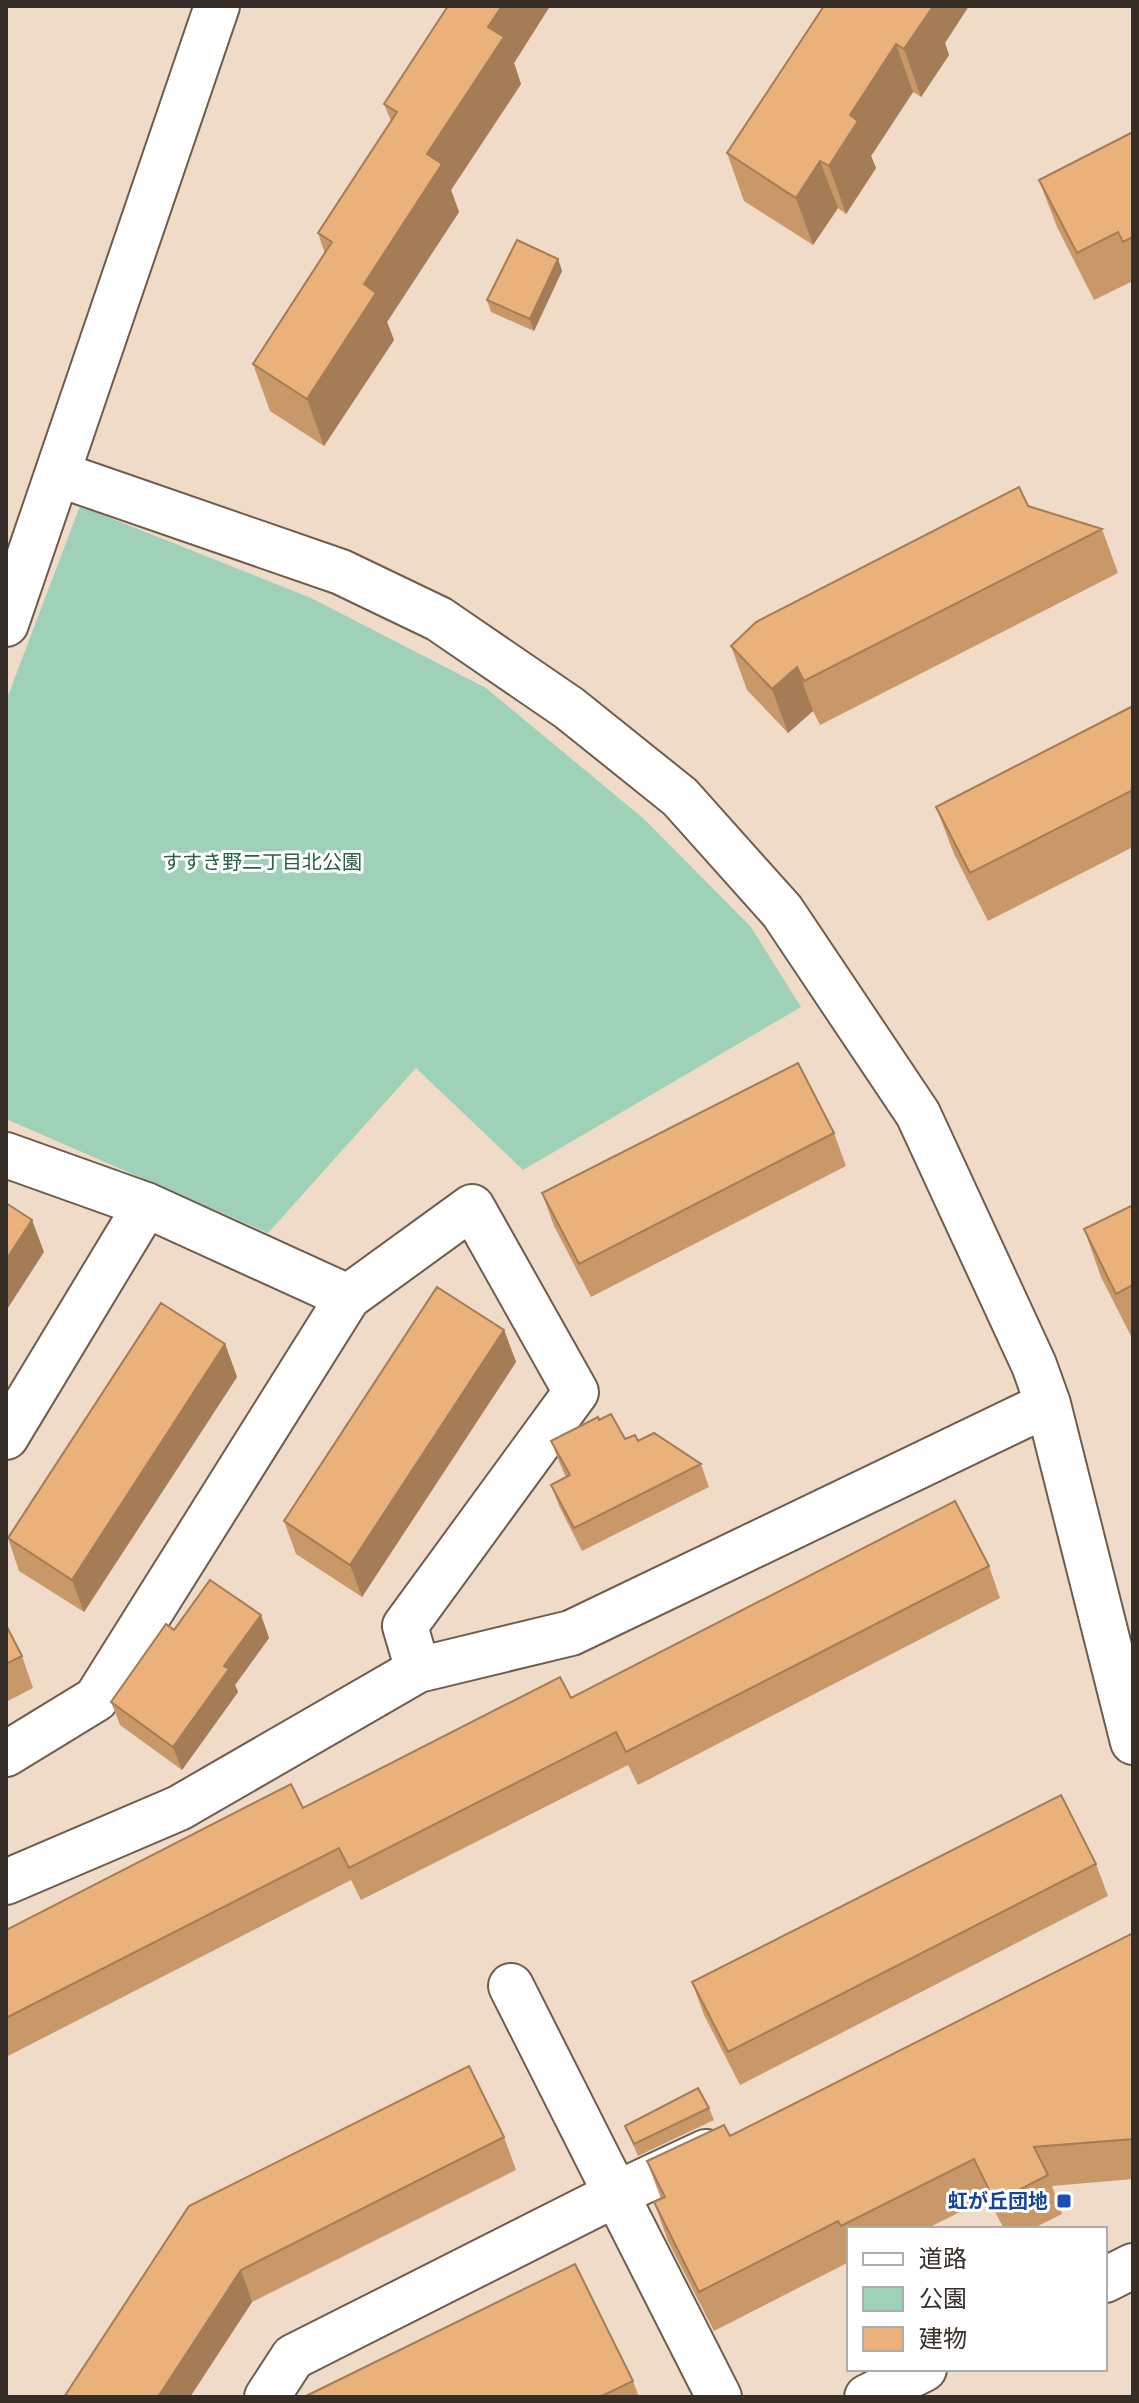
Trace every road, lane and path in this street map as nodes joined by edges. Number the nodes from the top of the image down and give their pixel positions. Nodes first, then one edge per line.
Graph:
1 (217, 6) edge
2 (58, 474) junction
3 (6, 624) edge
4 (6, 1155) edge
5 (146, 1205) junction
6 (348, 1297) junction
7 (1048, 1404) junction
8 (6, 1437) edge
9 (418, 1670) junction
10 (1133, 1742) edge
11 (6, 1754) edge
12 (6, 1882) edge
13 (511, 1986) dead end
14 (745, 2133) edge
15 (616, 2194) junction
16 (1133, 2266) edge
17 (1107, 2279) edge
18 (920, 2371) edge
19 (267, 2397) edge
20 (719, 2397) edge
21 (867, 2397) edge

1 - 2 street
2 - 3 street
2 - 7 street
4 - 5 street
5 - 6 street
5 - 8 street
6 - 9 street
6 - 11 street
7 - 9 street
7 - 10 street
9 - 12 street
13 - 15 street
14 - 15 street
15 - 19 street
15 - 20 street
16 - 17 street
18 - 21 street

